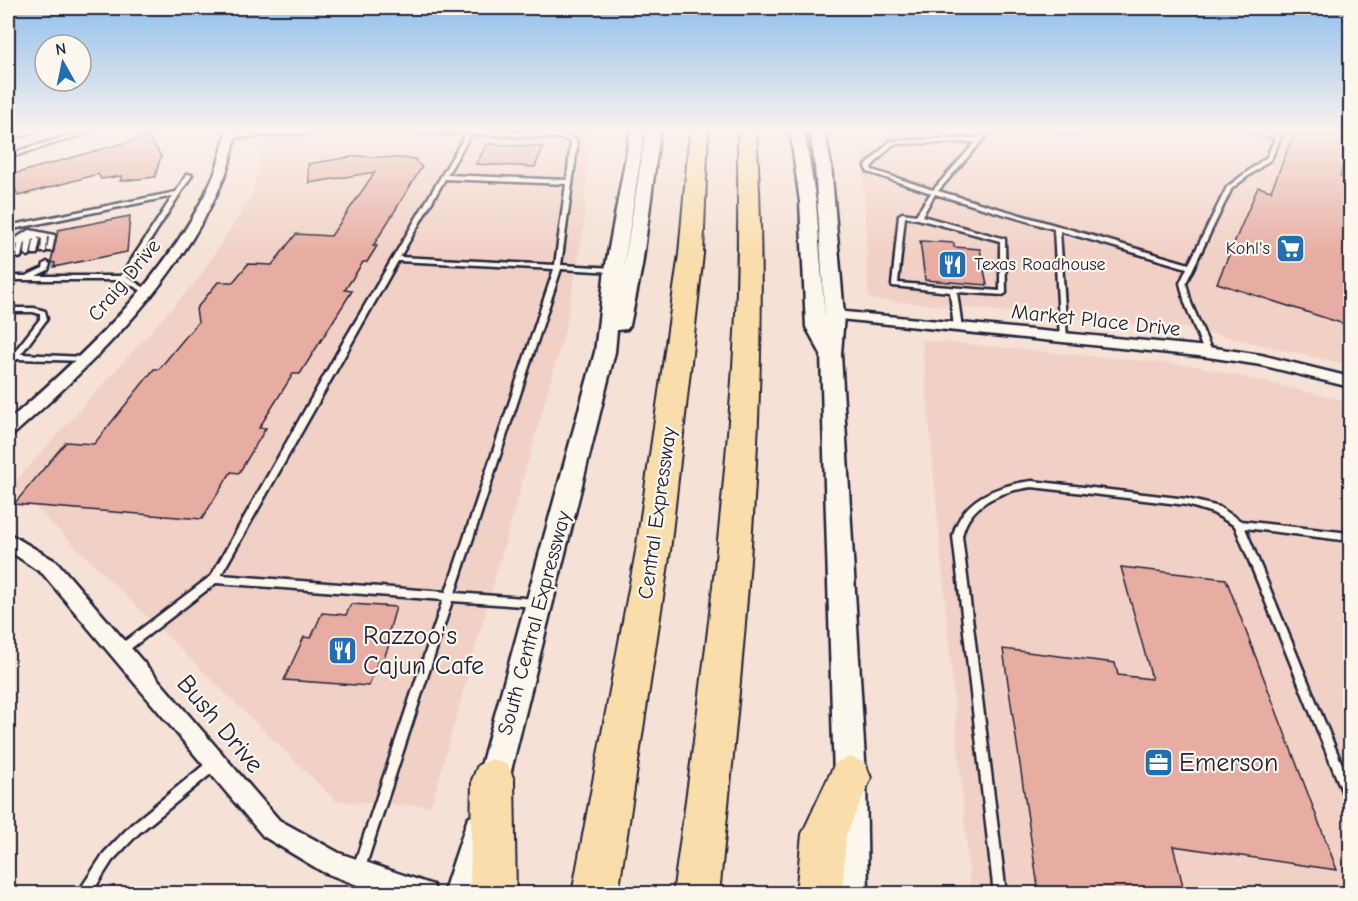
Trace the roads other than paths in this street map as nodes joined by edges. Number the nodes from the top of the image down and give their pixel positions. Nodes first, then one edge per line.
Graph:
1 (221, 171) edge
2 (447, 171) edge
3 (570, 171) edge
4 (631, 171) edge
5 (646, 171) edge
6 (696, 171) edge
7 (748, 171) edge
8 (803, 171) edge
9 (823, 171) edge
10 (870, 171) edge
11 (953, 171) edge
12 (1252, 171) edge
13 (189, 175) dead end
14 (444, 177) junction
15 (568, 182) junction
16 (934, 192) junction
17 (178, 193) junction
18 (918, 217) junction
19 (32, 223) junction
20 (8, 228) edge
21 (1057, 228) junction
22 (30, 232) junction
23 (8, 243) edge
24 (46, 251) dead end
25 (32, 254) dead end
26 (19, 256) dead end
27 (10, 258) dead end
28 (397, 259) junction
29 (44, 265) dead end
30 (558, 267) junction
31 (1191, 267) junction
32 (29, 268) dead end
33 (16, 270) dead end
34 (614, 270) junction
35 (8, 272) edge
36 (8, 278) edge
37 (26, 278) junction
38 (123, 278) junction
39 (953, 290) junction
40 (146, 291) junction
41 (8, 310) edge
42 (835, 315) junction
43 (958, 328) junction
44 (1064, 338) junction
45 (605, 352) junction
46 (1208, 352) junction
47 (831, 354) junction
48 (15, 356) junction
49 (83, 359) junction
50 (8, 364) edge
51 (1350, 382) edge
52 (8, 430) edge
53 (1239, 524) junction
54 (1350, 537) edge
55 (8, 541) edge
56 (214, 579) junction
57 (449, 596) junction
58 (540, 603) junction
59 (120, 651) junction
60 (216, 763) junction
61 (850, 778) junction
62 (493, 780) junction
63 (1350, 797) edge
64 (358, 873) junction
65 (82, 894) edge
66 (424, 894) edge
67 (460, 894) edge
68 (494, 894) edge
69 (594, 894) edge
70 (696, 894) edge
71 (819, 894) edge
72 (851, 894) edge
73 (1000, 894) edge

1 - 40 street, Craig Drive
2 - 14 lane
3 - 15 lane
4 - 34 main road, South Central Expressway
5 - 45 main road, South Central Expressway
6 - 69 highway, Central Expressway
7 - 70 highway
8 - 47 main road
9 - 42 main road
10 - 16 lane
11 - 16 lane
12 - 31 lane
13 - 17 lane
14 - 15 lane
14 - 28 lane
15 - 30 lane
16 - 18 lane
16 - 21 lane
17 - 19 lane
17 - 38 lane
18 - 39 lane
18 - 39 lane
19 - 20 lane
19 - 22 lane
21 - 31 lane
21 - 44 lane
22 - 23 lane
22 - 24 lane
22 - 25 lane
22 - 26 lane
22 - 27 lane
28 - 30 lane
28 - 56 lane
29 - 37 lane
30 - 34 lane
30 - 57 lane
31 - 46 lane
32 - 37 lane
33 - 37 lane
34 - 45 main road, South Central Expressway
35 - 37 lane
36 - 37 lane
37 - 38 lane
38 - 40 lane
39 - 43 lane
40 - 49 street, Craig Drive
41 - 48 lane
42 - 43 street, Market Place Drive
42 - 47 main road
43 - 44 street, Market Place Drive
44 - 46 street, Market Place Drive
45 - 58 main road, South Central Expressway
46 - 51 street, Market Place Drive
47 - 61 main road
48 - 49 lane
48 - 50 lane
49 - 52 street, Craig Drive
53 - 54 lane
53 - 63 lane
53 - 73 lane
55 - 59 street, Bush Drive
56 - 57 lane
56 - 59 lane
57 - 58 lane
57 - 64 lane
58 - 62 main road, South Central Expressway
59 - 60 street, Bush Drive
60 - 64 street, Bush Drive
60 - 65 lane
61 - 71 highway
61 - 72 main road
62 - 67 main road, South Central Expressway
62 - 68 highway
64 - 66 street, Bush Drive

